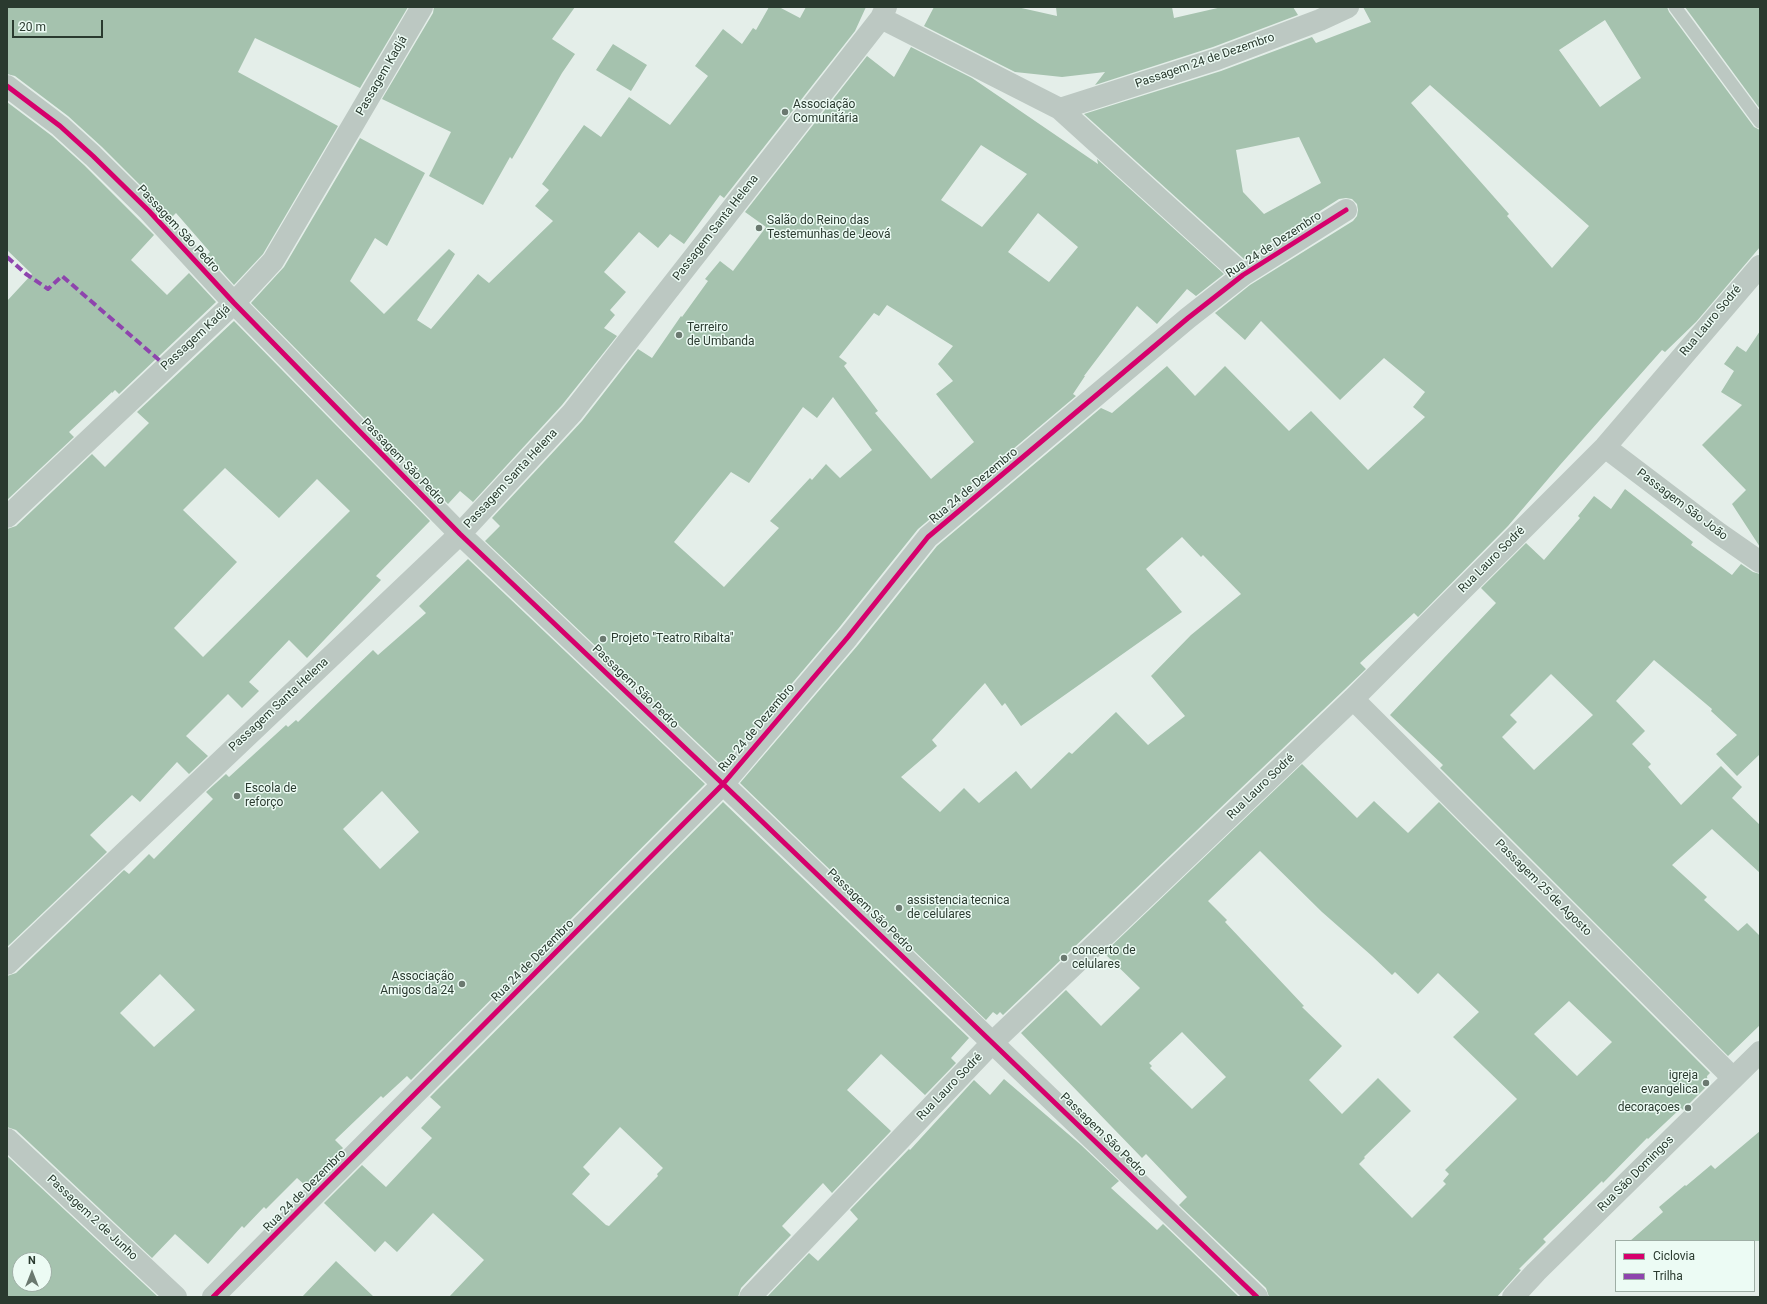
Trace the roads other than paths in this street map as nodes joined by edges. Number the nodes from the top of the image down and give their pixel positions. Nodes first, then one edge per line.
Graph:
1 (422, 7) edge
2 (1348, 7) edge
3 (1675, 7) edge
4 (884, 13) edge
5 (7, 86) edge
6 (1060, 109) junction
7 (1760, 122) edge
8 (1346, 210) dead end
9 (1243, 275) junction
10 (1756, 277) edge
11 (234, 302) junction
12 (1605, 447) junction
13 (7, 517) edge
14 (460, 534) junction
15 (1760, 562) edge
16 (1353, 699) junction
17 (723, 784) junction
18 (7, 964) edge
19 (992, 1043) junction
20 (1760, 1052) edge
21 (1733, 1078) junction
22 (7, 1139) edge
23 (176, 1297) edge
24 (213, 1297) edge
25 (750, 1297) edge
26 (1257, 1297) edge
27 (1513, 1297) edge

1 - 11 street, Passagem Kadjá
2 - 6 street, Passagem 24 de Dezembro
3 - 7 lane
4 - 6 street
4 - 14 street, Passagem Santa Helena
5 - 11 street, Passagem São Pedro
6 - 9 street
8 - 9 street, Rua 24 de Dezembro
9 - 17 street, Rua 24 de Dezembro
10 - 12 street, Rua Lauro Sodré
11 - 13 street, Passagem Kadjá
11 - 14 street, Passagem São Pedro
12 - 15 street, Passagem São João
12 - 16 street, Rua Lauro Sodré
14 - 17 street, Passagem São Pedro
14 - 18 street, Passagem Santa Helena
16 - 19 street, Rua Lauro Sodré
16 - 21 street, Passagem 25 de Agosto
17 - 19 street, Passagem São Pedro
17 - 24 street, Rua 24 de Dezembro
19 - 25 street, Rua Lauro Sodré
19 - 26 street, Passagem São Pedro
20 - 21 street, Rua São Domingos
21 - 27 street, Rua São Domingos
22 - 23 street, Passagem 2 de Junho

